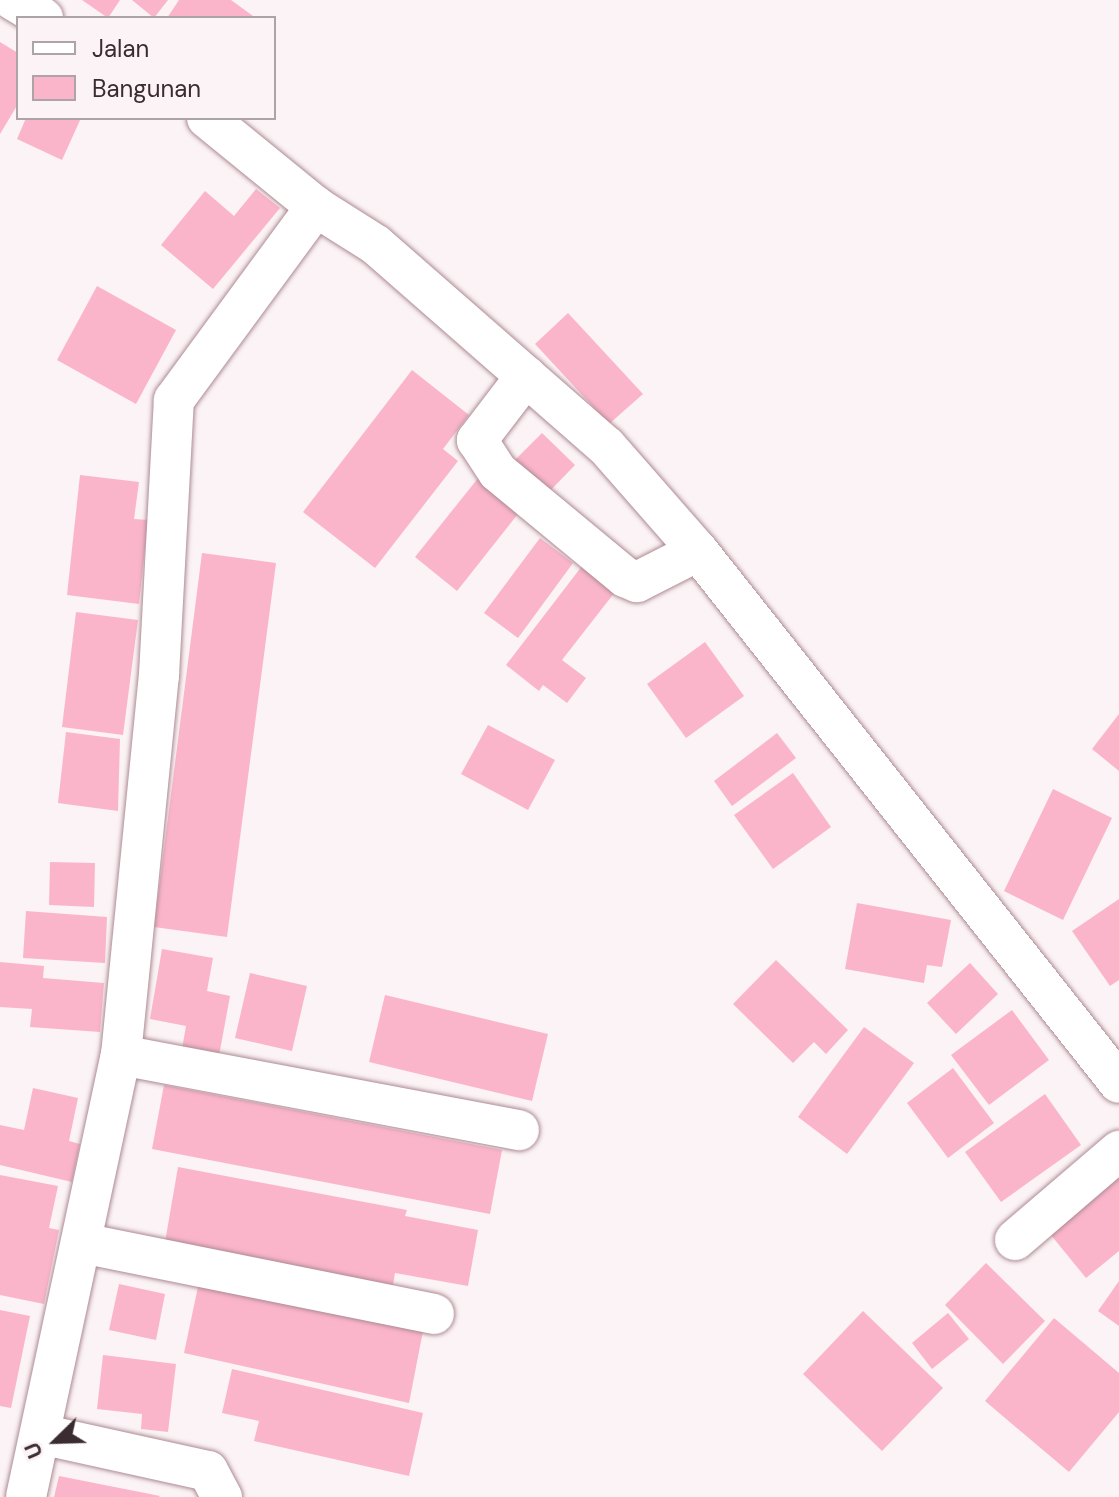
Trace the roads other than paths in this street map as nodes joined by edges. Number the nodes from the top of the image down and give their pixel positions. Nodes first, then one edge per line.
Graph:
1 (13, 0) edge
2 (40, 16) edge
3 (209, 120) edge
4 (316, 207) junction
5 (526, 376) junction
6 (698, 551) junction
7 (121, 1055) junction
8 (1119, 1083) edge
9 (519, 1130) dead end
10 (1119, 1151) edge
11 (1015, 1240) dead end
12 (82, 1243) junction
13 (434, 1314) dead end
14 (40, 1434) junction
15 (26, 1497) edge
16 (222, 1497) edge

1 - 2 street
3 - 4 street
4 - 5 street
4 - 7 street
5 - 6 street
5 - 6 street
6 - 8 street
7 - 9 street
7 - 12 street
10 - 11 street
12 - 13 street
12 - 14 street
14 - 15 street
14 - 16 street

